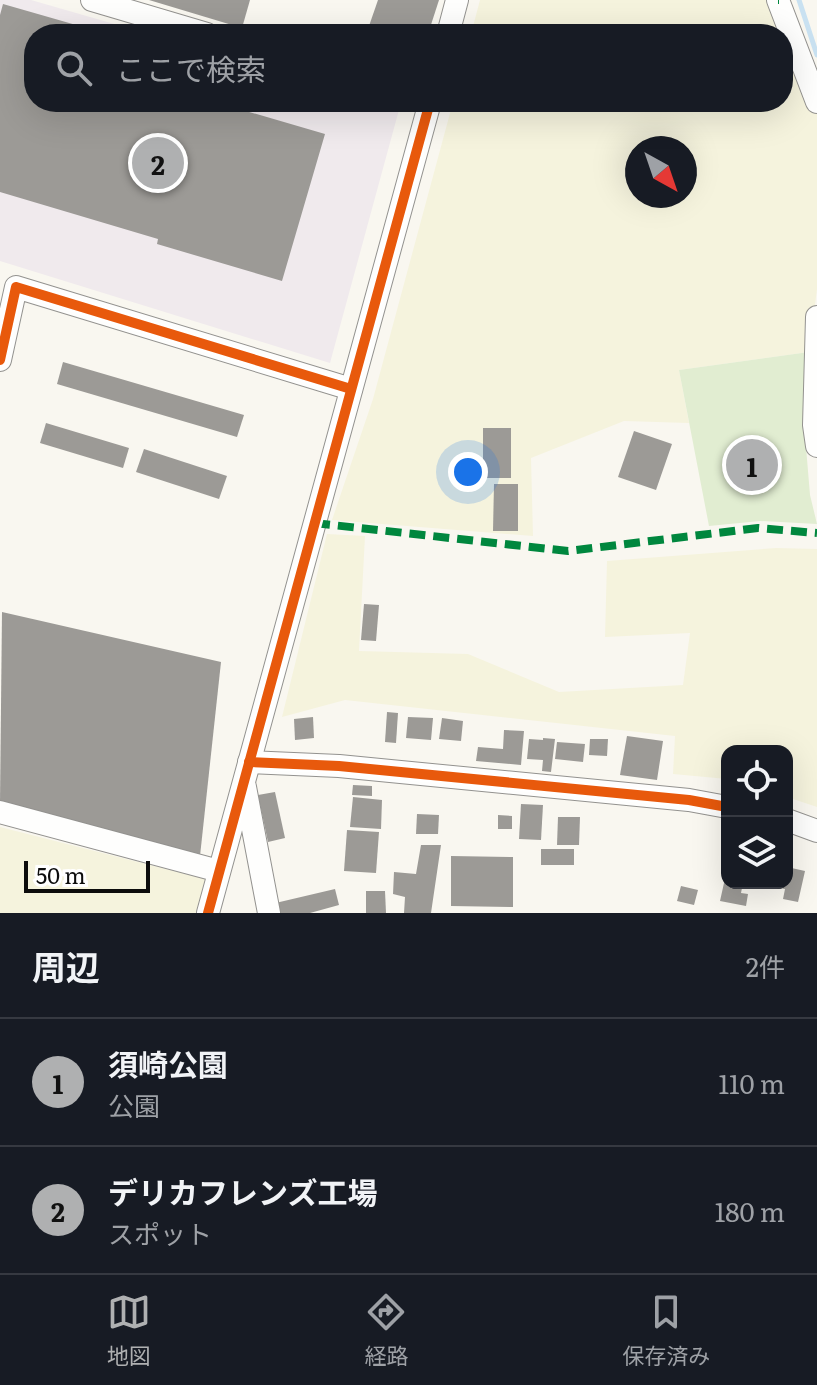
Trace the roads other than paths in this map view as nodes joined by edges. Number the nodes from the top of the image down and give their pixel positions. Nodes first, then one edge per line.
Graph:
1 (92, 0) edge
2 (457, 0) edge
3 (778, 0) edge
4 (173, 24) edge
5 (451, 24) edge
6 (787, 24) edge
7 (793, 39) edge
8 (817, 102) edge
9 (427, 112) edge
10 (817, 317) edge
11 (0, 360) edge
12 (351, 389) junction
13 (817, 446) edge
14 (247, 772) junction
15 (721, 806) edge
16 (0, 812) edge
17 (793, 822) edge
18 (817, 831) edge
19 (219, 871) junction
20 (208, 913) edge
21 (269, 913) edge

1 - 4 street
2 - 5 street
3 - 6 street
7 - 8 street
9 - 12 street
10 - 13 street
11 - 12 street
12 - 14 street
14 - 15 street
14 - 19 street
14 - 21 street
16 - 19 street
17 - 18 street
19 - 20 street

